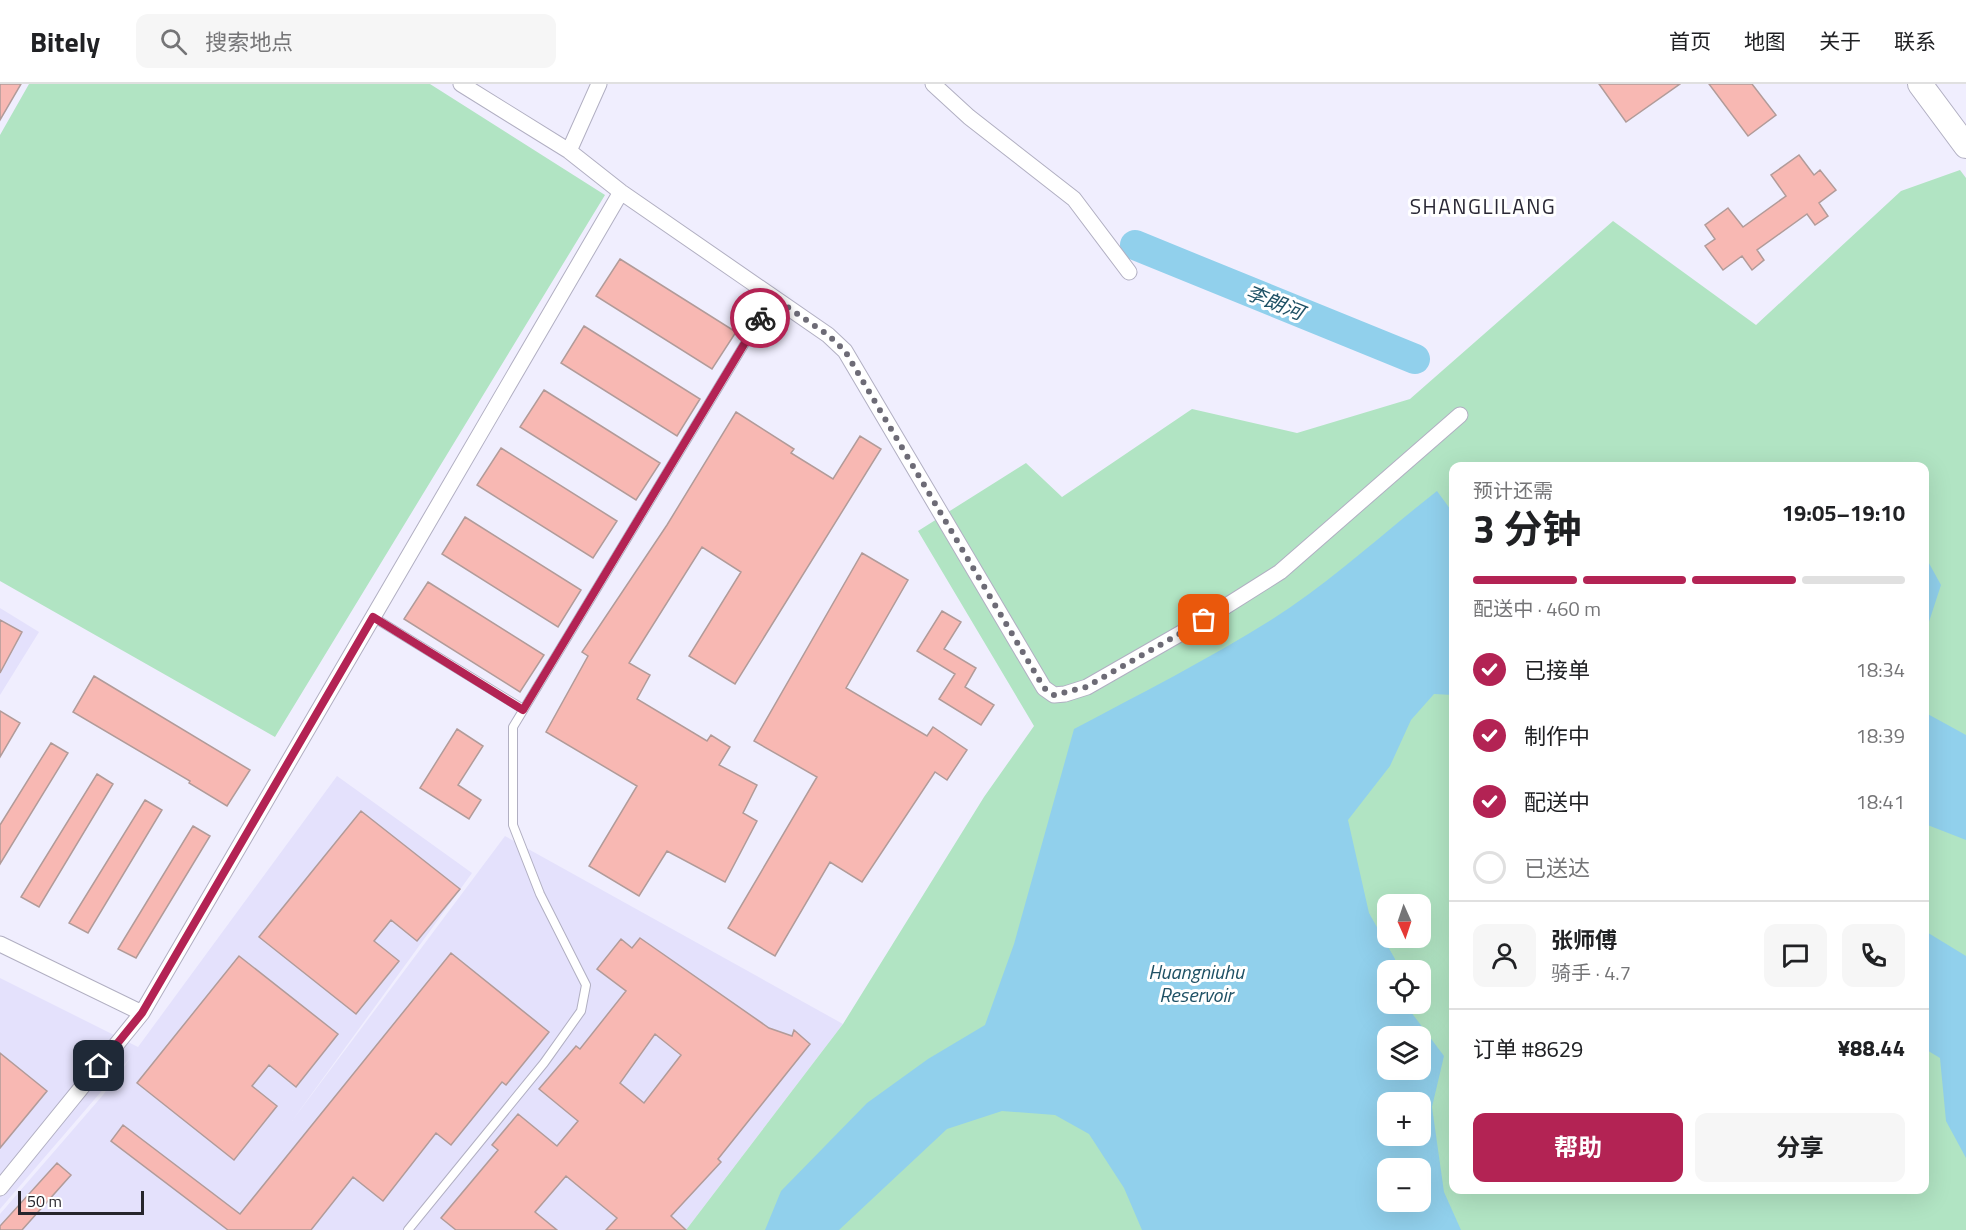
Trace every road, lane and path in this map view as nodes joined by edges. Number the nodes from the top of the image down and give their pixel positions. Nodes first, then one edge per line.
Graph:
1 (461, 84) edge
2 (599, 84) edge
3 (933, 84) edge
4 (1920, 84) edge
5 (1966, 147) edge
6 (569, 151) junction
7 (621, 192) junction
8 (1129, 272) dead end
9 (773, 297) junction
10 (1460, 415) dead end
11 (373, 617) junction
12 (523, 710) junction
13 (0, 944) edge
14 (142, 1013) junction
15 (0, 1188) edge
16 (408, 1230) edge

1 - 6 street
2 - 6 street
3 - 8 street
4 - 5 main road
6 - 7 street
7 - 9 street
7 - 11 street
9 - 10 street
9 - 12 lane
11 - 12 lane
11 - 14 street
12 - 16 lane
13 - 14 street
14 - 15 street

